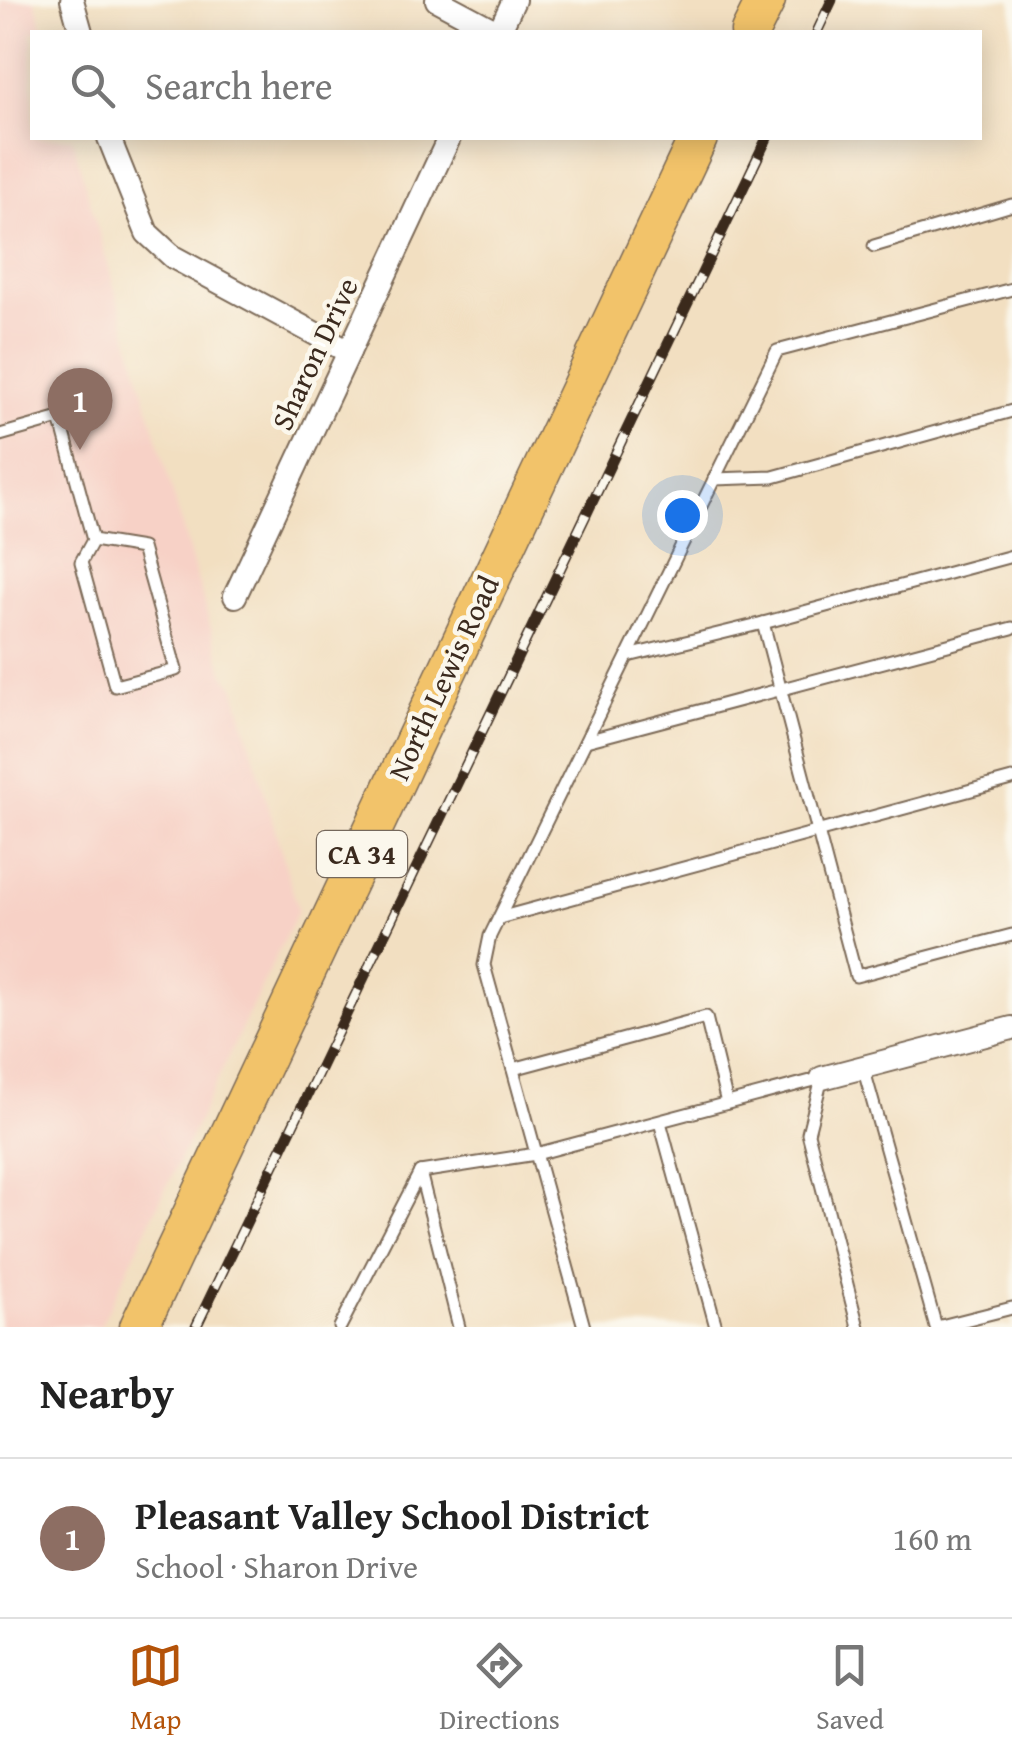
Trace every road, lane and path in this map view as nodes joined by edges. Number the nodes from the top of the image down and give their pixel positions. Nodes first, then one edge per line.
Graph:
1 (72, 0) edge
2 (437, 0) edge
3 (514, 0) edge
4 (766, 0) edge
5 (80, 30) edge
6 (494, 30) edge
7 (499, 30) edge
8 (751, 30) edge
9 (109, 140) edge
10 (449, 140) edge
11 (697, 140) edge
12 (1012, 204) edge
13 (874, 246) dead end
14 (1012, 289) edge
15 (349, 352) junction
16 (1012, 411) edge
17 (0, 435) edge
18 (714, 479) junction
19 (93, 540) junction
20 (1012, 556) edge
21 (235, 596) dead end
22 (763, 622) junction
23 (1012, 628) edge
24 (628, 656) junction
25 (780, 689) junction
26 (586, 741) junction
27 (1012, 779) edge
28 (818, 831) junction
29 (499, 918) junction
30 (1012, 935) edge
31 (1012, 1028) edge
32 (863, 1067) junction
33 (513, 1069) junction
34 (822, 1078) junction
35 (728, 1103) junction
36 (660, 1122) junction
37 (536, 1154) junction
38 (420, 1172) junction
39 (1012, 1308) edge
40 (454, 1309) junction
41 (139, 1327) edge
42 (340, 1327) edge
43 (446, 1327) edge
44 (459, 1327) edge
45 (584, 1327) edge
46 (716, 1327) edge
47 (858, 1327) edge
48 (937, 1327) edge

1 - 5 street
2 - 6 street
3 - 7 street
4 - 8 main road
9 - 15 street
10 - 15 street, Sharon Drive
11 - 41 main road, North Lewis Road / CA 34
12 - 13 lane
14 - 18 lane
15 - 21 street, Sharon Drive
16 - 18 lane
17 - 19 lane
18 - 24 lane
19 - 19 lane
20 - 22 lane
22 - 24 lane
22 - 25 lane
23 - 25 lane
24 - 26 lane
25 - 26 lane
25 - 28 lane
26 - 29 lane
27 - 28 lane
28 - 29 lane
28 - 30 lane
29 - 33 lane
31 - 32 street
32 - 34 street
32 - 48 lane
33 - 35 lane
33 - 37 lane
34 - 35 lane
34 - 47 lane
35 - 36 lane
36 - 37 lane
36 - 46 lane
37 - 38 lane
37 - 45 lane
38 - 40 lane
38 - 42 lane
39 - 48 lane
40 - 43 lane
40 - 44 lane

